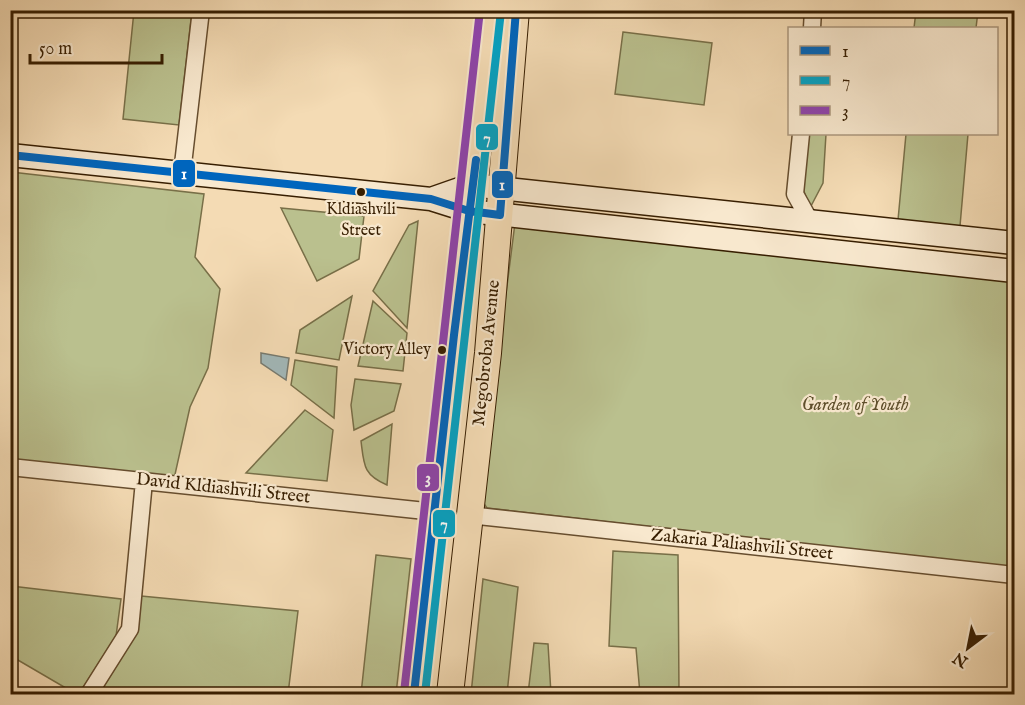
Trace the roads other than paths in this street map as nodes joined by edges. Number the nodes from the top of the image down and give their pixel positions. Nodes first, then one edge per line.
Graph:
1 (201, 10) edge
2 (491, 10) edge
3 (516, 10) edge
4 (813, 10) edge
5 (812, 27) edge
6 (801, 135) edge
7 (10, 155) edge
8 (182, 173) junction
9 (471, 185) junction
10 (501, 189) junction
11 (431, 199) junction
12 (469, 211) junction
13 (500, 215) junction
14 (810, 222) junction
15 (1014, 243) edge
16 (1014, 271) edge
17 (10, 467) edge
18 (144, 481) junction
19 (435, 512) junction
20 (469, 515) junction
21 (1014, 575) edge
22 (89, 694) edge
23 (414, 694) edge
24 (450, 694) edge

1 - 8 street
2 - 9 main road, Megobroba Avenue
3 - 10 main road, Megobroba Avenue
4 - 5 street
6 - 14 street
7 - 8 main road
8 - 11 main road
9 - 10 main road
9 - 11 main road
9 - 12 main road, Megobroba Avenue
10 - 13 main road, Megobroba Avenue
10 - 14 main road
11 - 12 main road
12 - 13 main road
12 - 19 main road, Megobroba Avenue
13 - 16 main road
13 - 20 main road, Megobroba Avenue
14 - 15 main road
17 - 18 street, David Kldiashvili Street
18 - 19 street, David Kldiashvili Street
18 - 22 street
19 - 23 main road, Megobroba Avenue
20 - 21 street, Zakaria Paliashvili Street
20 - 24 main road, Megobroba Avenue

